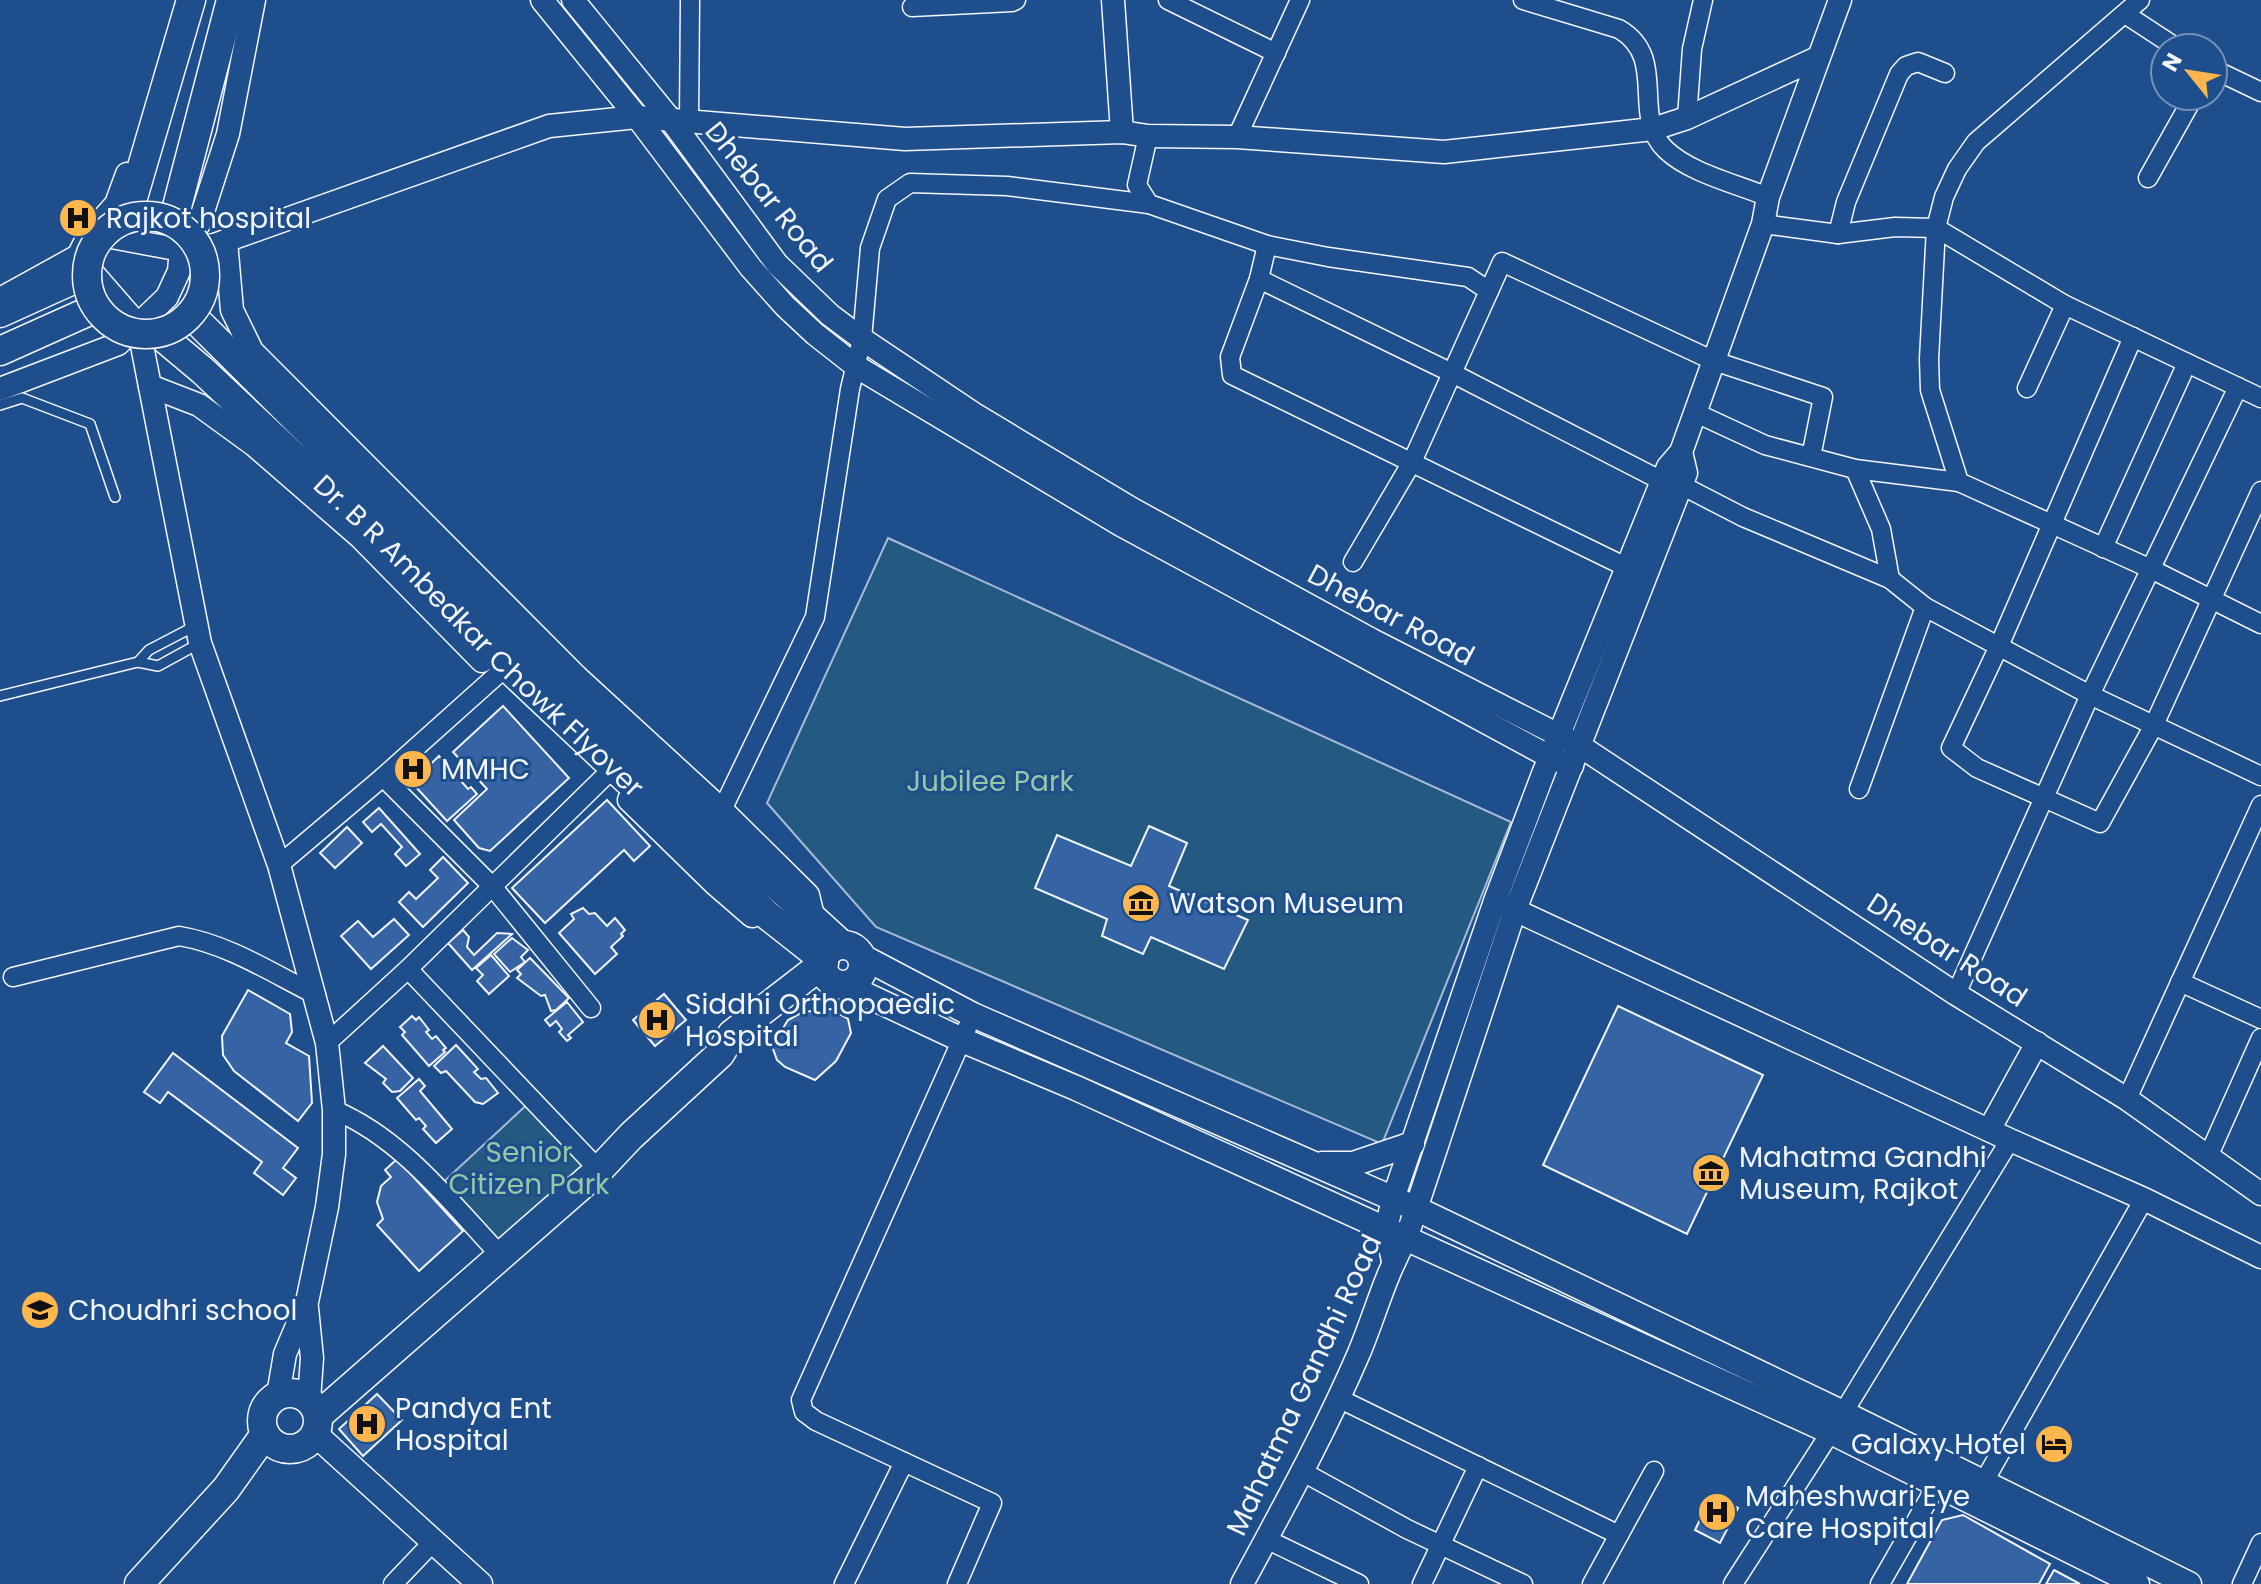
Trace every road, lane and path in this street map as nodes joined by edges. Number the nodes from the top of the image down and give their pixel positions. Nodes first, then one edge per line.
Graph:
1 (178, 0) edge
2 (191, 0) edge
3 (231, 0) edge
4 (254, 0) edge
5 (542, 0) edge
6 (573, 0) edge
7 (690, 0) edge
8 (1016, 0) edge
9 (1113, 0) edge
10 (1168, 0) edge
11 (1300, 0) edge
12 (1523, 0) edge
13 (1703, 0) edge
14 (1840, 0) edge
15 (2140, 0) edge
16 (912, 7) dead end
17 (2125, 14) junction
18 (2153, 32) edge
19 (1276, 53) junction
20 (1817, 58) junction
21 (1945, 73) dead end
22 (2229, 77) edge
23 (2261, 92) edge
24 (2185, 112) edge
25 (637, 117) junction
26 (1687, 118) junction
27 (679, 120) junction
28 (1653, 129) junction
29 (1122, 132) junction
30 (1148, 136) junction
31 (1237, 137) junction
32 (2148, 178) dead end
33 (1768, 197) junction
34 (1149, 204) junction
35 (127, 218) junction
36 (173, 222) junction
37 (1763, 224) junction
38 (1936, 228) junction
39 (90, 233) junction
40 (1838, 234) junction
41 (226, 241) junction
42 (1267, 245) junction
43 (181, 250) junction
44 (82, 265) junction
45 (1259, 279) junction
46 (1489, 291) junction
47 (0, 299) edge
48 (2065, 305) junction
49 (96, 308) junction
50 (0, 313) edge
51 (191, 315) junction
52 (149, 330) junction
53 (2133, 337) junction
54 (862, 339) junction
55 (0, 351) edge
56 (1714, 361) junction
57 (2187, 363) junction
58 (857, 367) junction
59 (1452, 373) junction
60 (150, 386) junction
61 (2238, 387) junction
62 (2027, 388) dead end
63 (0, 389) edge
64 (2261, 398) edge
65 (0, 405) edge
66 (1696, 413) junction
67 (1811, 457) junction
68 (1412, 462) junction
69 (1855, 469) junction
70 (1959, 482) junction
71 (1671, 483) junction
72 (2261, 491) edge
73 (115, 497) dead end
74 (2052, 525) junction
75 (2103, 548) junction
76 (1353, 562) dead end
77 (1626, 567) junction
78 (2151, 569) junction
79 (1890, 579) junction
80 (2210, 599) junction
81 (1925, 607) junction
82 (2260, 622) edge
83 (198, 634) junction
84 (1999, 646) junction
85 (138, 662) junction
86 (497, 675) junction
87 (2090, 695) junction
88 (0, 696) edge
89 (2154, 725) junction
90 (1554, 747) junction
91 (1576, 756) junction
92 (2261, 776) edge
93 (383, 777) junction
94 (604, 777) junction
95 (1859, 789) dead end
96 (2043, 798) junction
97 (2261, 805) edge
98 (722, 810) junction
99 (279, 865) junction
100 (492, 886) junction
101 (1495, 901) junction
102 (775, 904) junction
103 (1515, 910) junction
104 (805, 929) junction
105 (838, 965) junction
106 (408, 969) junction
107 (13, 977) dead end
108 (2180, 982) junction
109 (1956, 994) junction
110 (316, 995) junction
111 (591, 1008) dead end
112 (973, 1015) junction
113 (2261, 1019) edge
114 (2261, 1038) edge
115 (962, 1040) junction
116 (327, 1043) junction
117 (2037, 1043) junction
118 (2127, 1099) junction
119 (334, 1110) junction
120 (1989, 1130) junction
121 (2010, 1140) junction
122 (1412, 1144) junction
123 (2208, 1157) junction
124 (1316, 1164) junction
125 (599, 1170) junction
126 (2261, 1194) edge
127 (1393, 1199) junction
128 (2144, 1199) junction
129 (1417, 1209) junction
130 (1396, 1234) junction
131 (502, 1257) junction
132 (2261, 1257) edge
133 (307, 1302) junction
134 (278, 1395) junction
135 (1338, 1398) junction
136 (314, 1417) junction
137 (1837, 1423) junction
138 (275, 1441) junction
139 (904, 1462) junction
140 (1478, 1466) junction
141 (1654, 1471) dead end
142 (1303, 1472) junction
143 (1943, 1475) junction
144 (1978, 1492) junction
145 (1619, 1535) junction
146 (1266, 1539) junction
147 (433, 1542) junction
148 (2261, 1543) edge
149 (1441, 1545) junction
150 (139, 1584) edge
151 (393, 1584) edge
152 (480, 1584) edge
153 (844, 1584) edge
154 (957, 1584) edge
155 (1242, 1584) edge
156 (1359, 1584) edge
157 (1422, 1584) edge
158 (1523, 1584) edge
159 (1592, 1584) edge
160 (1733, 1584) edge
161 (1880, 1584) edge
162 (2137, 1584) edge
163 (2189, 1584) edge
164 (2242, 1584) edge

1 - 39 street
2 - 35 main road
3 - 36 main road
4 - 43 street
5 - 25 street, Dhebar Road
6 - 27 street, Dhebar Road
7 - 27 street
8 - 16 street
9 - 29 street
10 - 19 street
11 - 19 street
12 - 28 street
13 - 26 street
14 - 20 street
15 - 17 street
17 - 18 street
17 - 38 street
19 - 31 street
20 - 26 street
20 - 33 street
21 - 40 street
22 - 23 street
24 - 32 street
25 - 27 street
25 - 41 street
25 - 58 street, Dhebar Road
26 - 28 street
27 - 29 street
27 - 54 street, Dhebar Road
28 - 31 street
28 - 33 street
29 - 30 street
30 - 31 street
30 - 34 street
33 - 37 street
34 - 42 street
34 - 54 street
35 - 36 main road, bridge
35 - 44 main road, bridge
36 - 51 main road, bridge
37 - 40 street
37 - 56 street
38 - 40 street
38 - 48 street
38 - 70 street
39 - 43 street
39 - 44 street
41 - 43 street
41 - 98 street
42 - 45 street
42 - 46 street
43 - 52 street
44 - 47 street
44 - 49 main road, bridge
44 - 50 main road
44 - 52 street
45 - 59 street
45 - 68 street
46 - 56 street
46 - 59 street
48 - 53 street
48 - 62 street
49 - 52 main road, bridge
49 - 55 main road
51 - 52 main road, bridge
51 - 102 main road, Dr. B R Ambedkar Chowk Flyover
52 - 60 street
52 - 63 street
52 - 102 main road, Dr. B R Ambedkar Chowk Flyover
53 - 57 street
53 - 74 street
54 - 58 street
54 - 90 street, Dhebar Road
56 - 66 street
56 - 67 street
57 - 61 street
57 - 75 street
58 - 90 street, Dhebar Road
58 - 98 street
59 - 68 street
59 - 71 street
60 - 83 street
60 - 86 street
61 - 64 street
61 - 78 street
65 - 73 lane
66 - 67 street
66 - 71 street
67 - 69 street
68 - 76 street
68 - 77 street
69 - 70 street
69 - 79 street
70 - 74 street
71 - 77 street
71 - 79 street
71 - 91 street, Mahatma Gandhi Road
72 - 80 street
74 - 75 street
74 - 84 street
75 - 78 street
77 - 90 street
78 - 80 street
78 - 87 street
79 - 81 street
80 - 82 street
80 - 89 street
81 - 84 street
81 - 95 street
83 - 85 lane
83 - 85 lane
83 - 99 street
84 - 87 street
84 - 96 street
85 - 88 lane
86 - 93 street
86 - 94 street
87 - 89 street
87 - 96 street
89 - 92 street
89 - 96 street
90 - 91 street, Dhebar Road
90 - 101 street
91 - 103 street, Mahatma Gandhi Road
91 - 109 street, Dhebar Road
93 - 99 street
93 - 100 street
94 - 100 street
94 - 104 street
96 - 109 street
97 - 108 street
98 - 104 street
99 - 110 street
100 - 106 street
100 - 111 street
101 - 103 street
101 - 122 street
102 - 104 main road, Dr. B R Ambedkar Chowk Flyover
103 - 120 street
103 - 129 street, Mahatma Gandhi Road
104 - 105 main road, Dr. B R Ambedkar Chowk Flyover
105 - 112 main road
105 - 115 main road
105 - 125 main road
106 - 116 street
106 - 125 street
107 - 110 street
108 - 113 street
108 - 118 street
109 - 117 street, Dhebar Road
110 - 116 street
112 - 115 street
112 - 124 main road
114 - 123 street
115 - 130 main road
115 - 139 street
116 - 119 street
117 - 118 street, Dhebar Road
117 - 120 street
118 - 123 street, Dhebar Road
119 - 131 street
119 - 133 street
120 - 121 street
121 - 128 street
121 - 137 street
122 - 124 main road
122 - 127 street
123 - 126 street, Dhebar Road
124 - 127 main road
125 - 131 main road
127 - 129 main road
127 - 130 street
128 - 132 street
128 - 144 street
129 - 130 street, Mahatma Gandhi Road
129 - 137 main road
130 - 135 street, Mahatma Gandhi Road
130 - 137 main road
131 - 136 main road
133 - 134 street
133 - 136 street
134 - 136 main road
134 - 138 main road
135 - 140 street
135 - 142 street, Mahatma Gandhi Road
136 - 138 main road
136 - 147 main road
137 - 143 main road
137 - 160 street
138 - 150 main road
139 - 153 street
139 - 154 street
140 - 145 street
140 - 149 street
141 - 145 street
142 - 146 street, Mahatma Gandhi Road
142 - 149 street
143 - 144 main road
143 - 161 street
144 - 162 main road
144 - 163 main road
145 - 159 street
146 - 155 street, Mahatma Gandhi Road
146 - 156 street
147 - 151 street
147 - 152 main road
148 - 164 street
149 - 157 street
149 - 158 street

